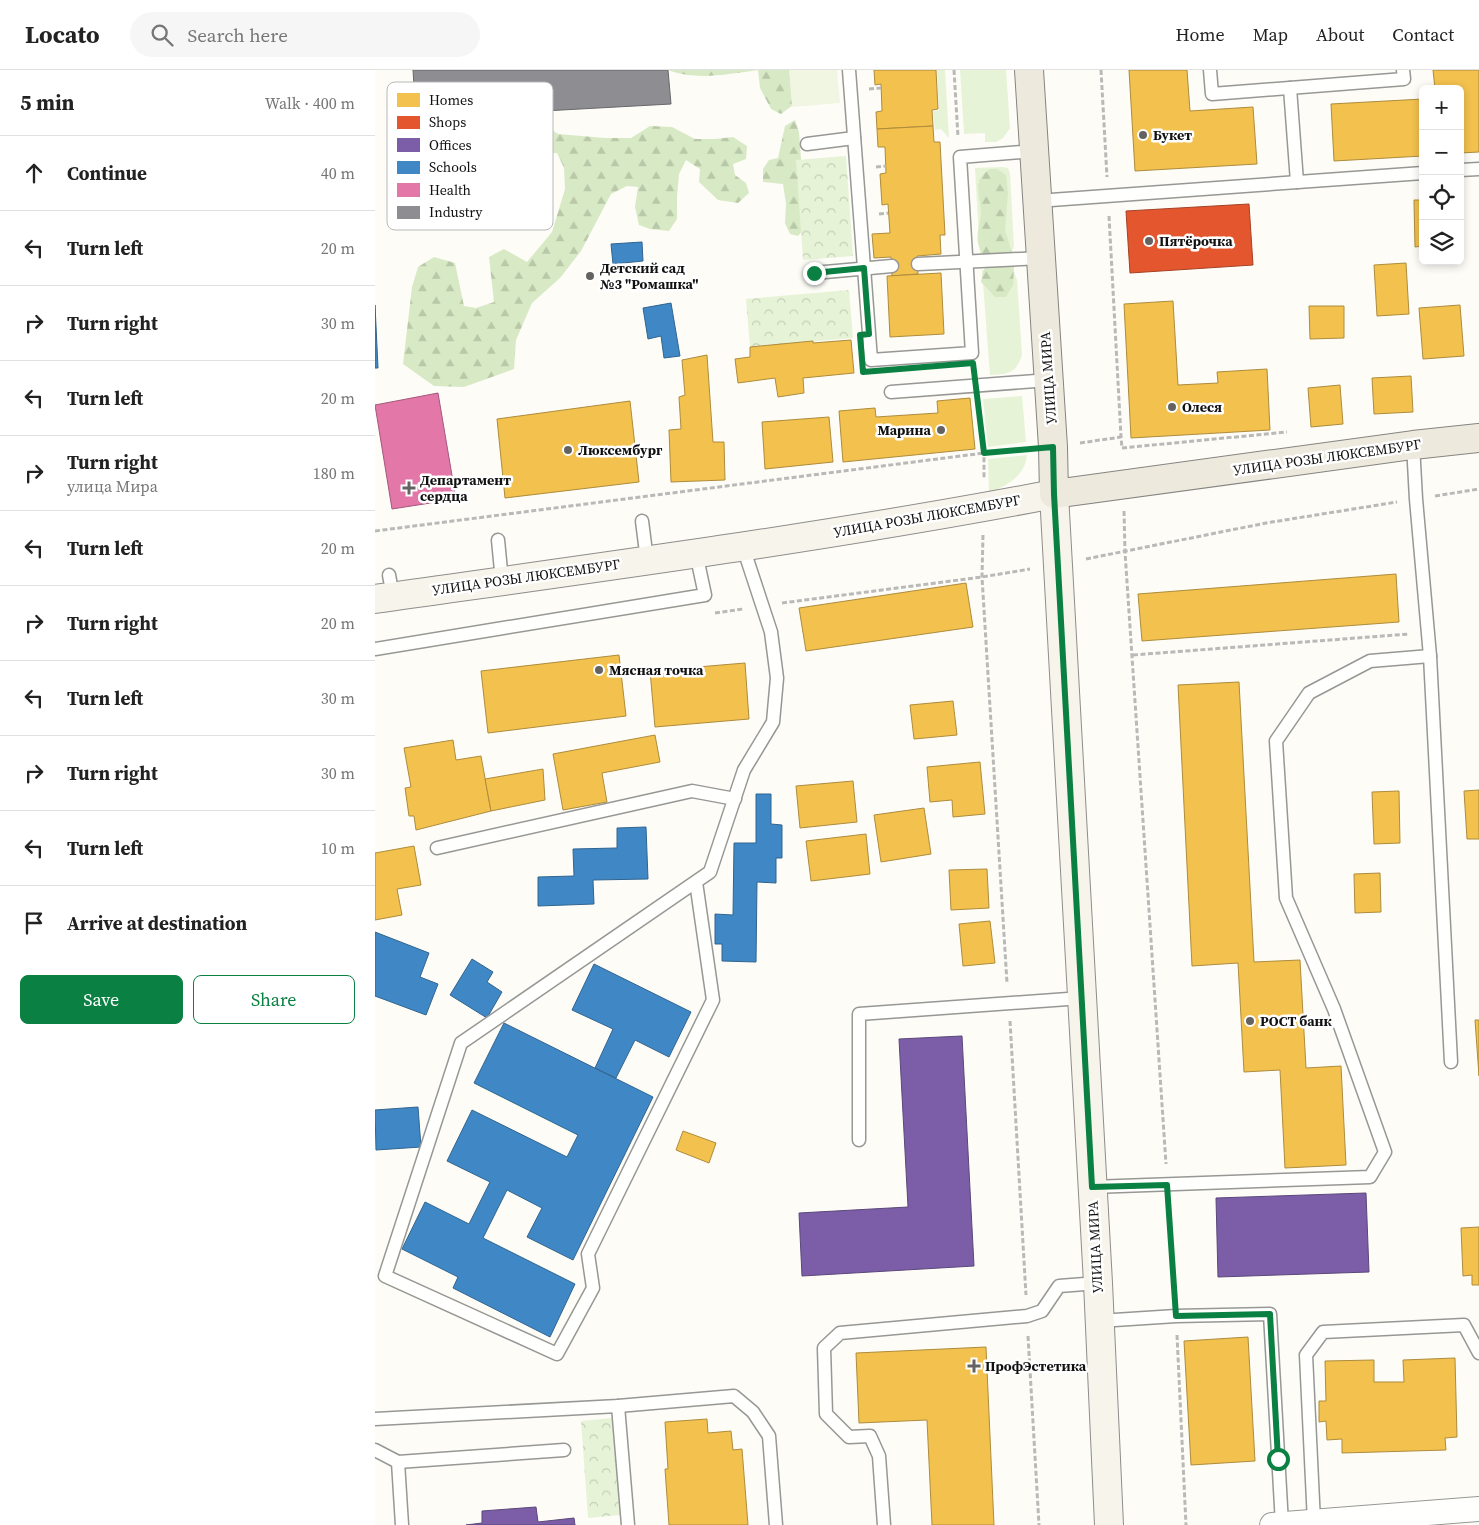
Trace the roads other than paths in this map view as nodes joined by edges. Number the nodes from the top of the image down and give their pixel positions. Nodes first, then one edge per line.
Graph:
1 (849, 70) edge
2 (1029, 70) edge
3 (1210, 70) edge
4 (1403, 70) edge
5 (1290, 88) junction
6 (854, 138) junction
7 (807, 144) dead end
8 (1034, 151) junction
9 (1479, 169) edge
10 (1464, 170) edge
11 (1419, 173) edge
12 (1297, 182) junction
13 (1037, 201) junction
14 (1041, 258) junction
15 (966, 261) junction
16 (918, 264) dead end
17 (892, 266) dead end
18 (864, 268) junction
19 (814, 273) dead end
20 (1049, 380) junction
21 (891, 392) dead end
22 (1479, 438) edge
23 (1413, 445) junction
24 (1054, 494) junction
25 (642, 521) dead end
26 (498, 540) dead end
27 (743, 547) junction
28 (696, 553) junction
29 (647, 560) junction
30 (502, 580) junction
31 (385, 590) edge
32 (375, 649) edge
33 (1430, 656) junction
34 (735, 799) junction
35 (437, 848) dead end
36 (696, 882) junction
37 (1082, 998) junction
38 (1451, 1062) dead end
39 (859, 1140) dead end
40 (1092, 1187) junction
41 (1098, 1283) junction
42 (1099, 1321) junction
43 (1479, 1353) edge
44 (618, 1406) junction
45 (375, 1419) edge
46 (375, 1450) edge
47 (564, 1450) dead end
48 (397, 1462) junction
49 (1479, 1508) edge
50 (1295, 1524) edge
51 (402, 1525) edge
52 (627, 1525) edge
53 (776, 1525) edge
54 (884, 1525) edge
55 (1109, 1525) edge

1 - 6 lane
2 - 8 main road, УЛИЦА МИРА
3 - 5 lane
4 - 5 lane
5 - 12 lane
6 - 7 lane
6 - 18 lane
8 - 13 main road, УЛИЦА МИРА
8 - 15 lane
9 - 10 lane
11 - 12 lane
12 - 13 lane
13 - 14 main road, УЛИЦА МИРА
14 - 15 lane
14 - 20 main road, УЛИЦА МИРА
15 - 16 lane
15 - 18 lane
17 - 18 lane
18 - 19 lane
20 - 21 lane
20 - 24 main road, УЛИЦА МИРА
22 - 23 main road, УЛИЦА РОЗЫ ЛЮКСЕМБУРГ
23 - 24 main road, УЛИЦА РОЗЫ ЛЮКСЕМБУРГ
23 - 33 lane
24 - 27 main road, УЛИЦА РОЗЫ ЛЮКСЕМБУРГ
24 - 37 main road, УЛИЦА МИРА
25 - 29 lane
26 - 30 lane
27 - 28 main road, УЛИЦА РОЗЫ ЛЮКСЕМБУРГ
27 - 34 lane
28 - 29 main road, УЛИЦА РОЗЫ ЛЮКСЕМБУРГ
28 - 32 lane
29 - 30 main road, УЛИЦА РОЗЫ ЛЮКСЕМБУРГ
30 - 31 main road, УЛИЦА РОЗЫ ЛЮКСЕМБУРГ
33 - 38 lane
33 - 40 lane
34 - 35 lane
34 - 36 lane
36 - 36 lane
37 - 39 lane
37 - 40 main road, УЛИЦА МИРА
40 - 41 main road, УЛИЦА МИРА
41 - 42 main road, УЛИЦА МИРА
41 - 54 lane
42 - 50 lane
42 - 55 main road, УЛИЦА МИРА
43 - 50 lane
44 - 45 lane
44 - 52 lane
44 - 53 lane
46 - 48 lane
47 - 48 lane
48 - 51 lane
49 - 50 street

